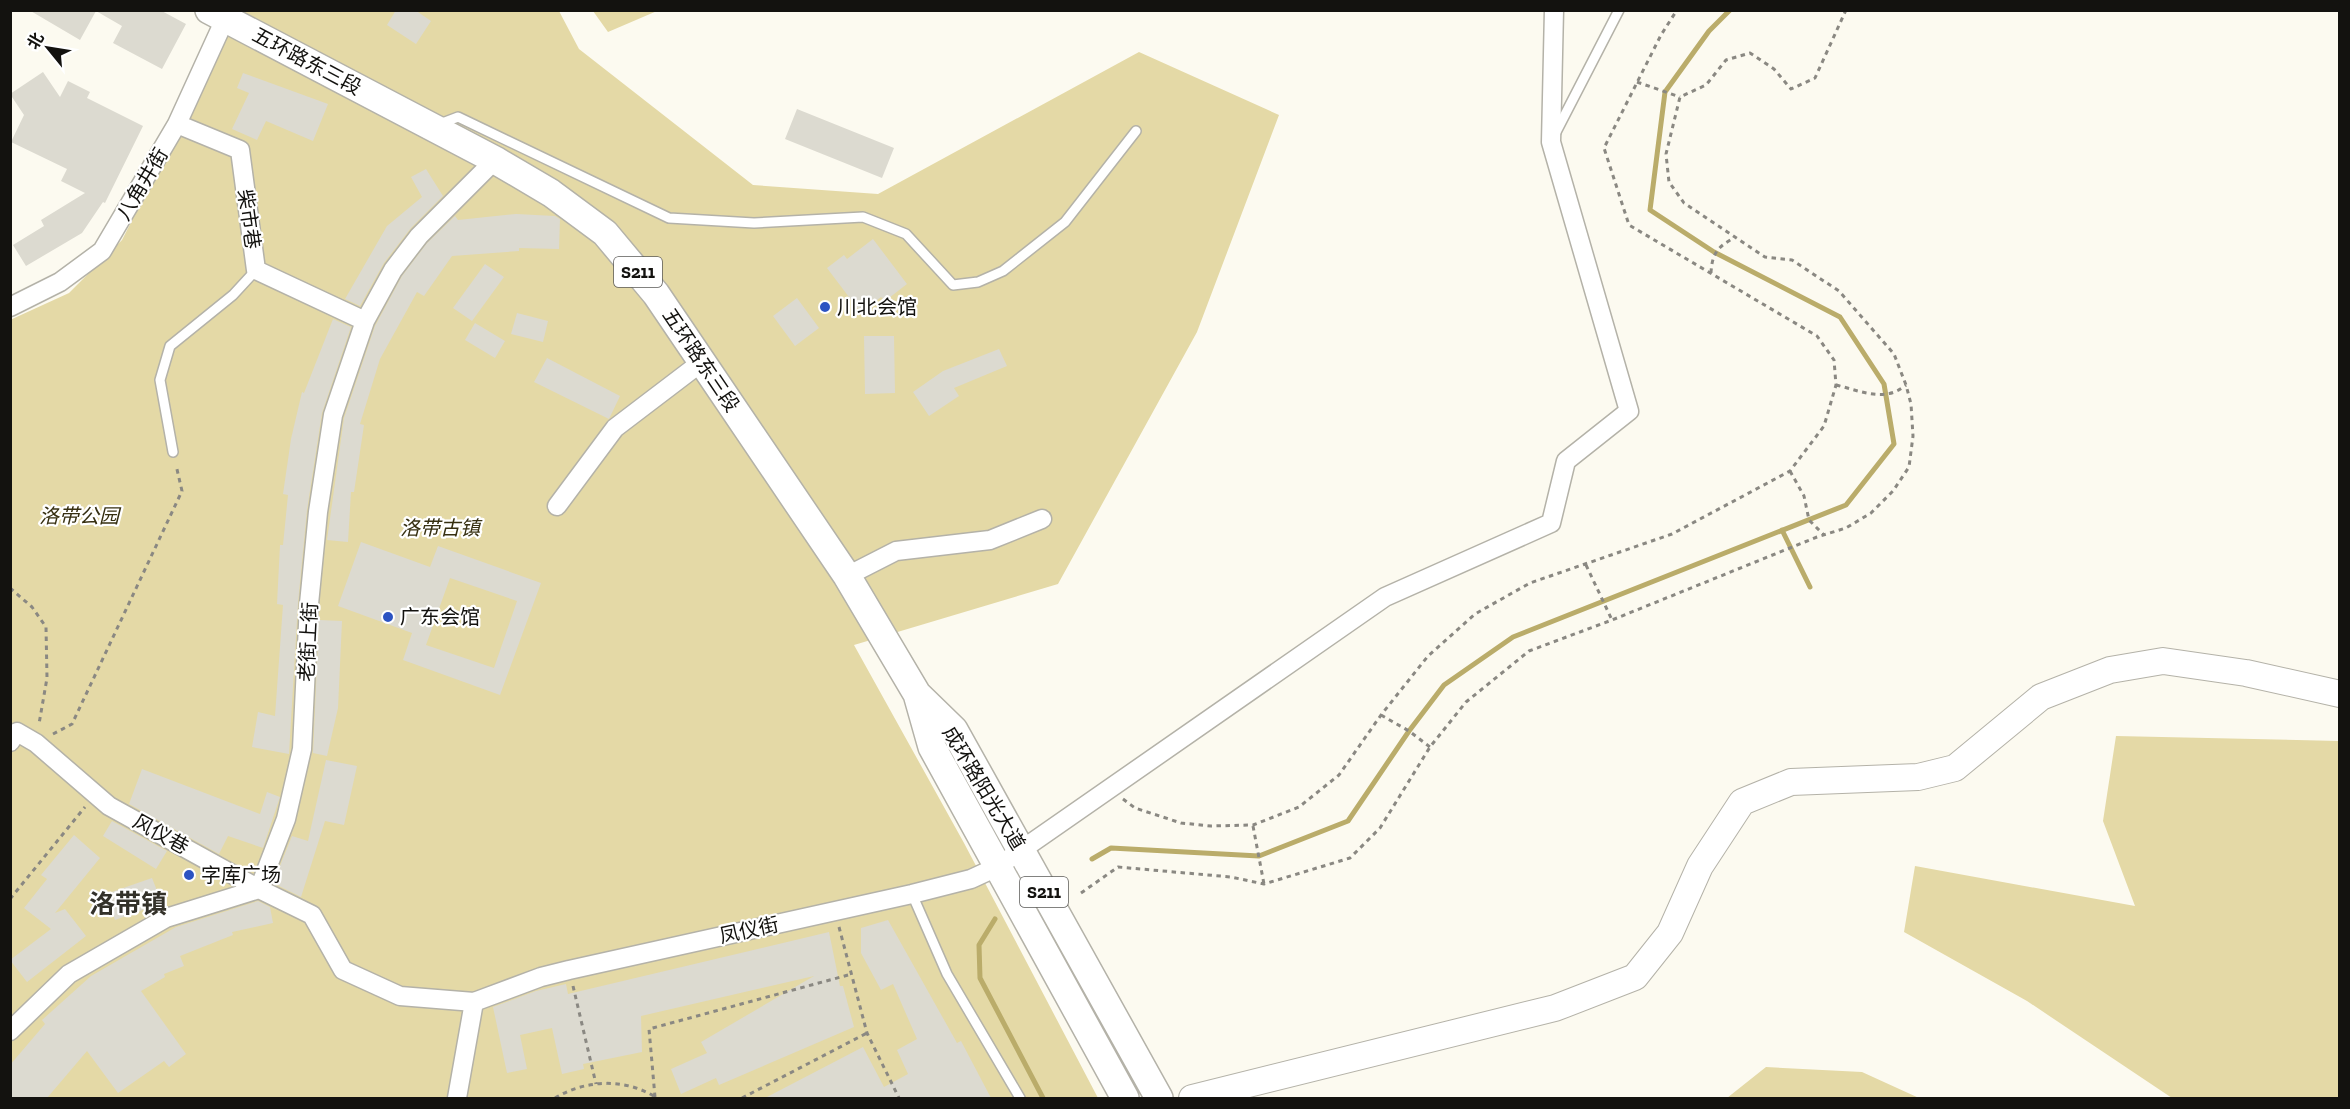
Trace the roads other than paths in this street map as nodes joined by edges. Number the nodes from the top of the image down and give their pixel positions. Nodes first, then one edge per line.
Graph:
1 (1554, 10) edge
2 (1619, 10) edge
3 (217, 15) edge
4 (177, 124) junction
5 (432, 127) junction
6 (1136, 131) dead end
7 (1551, 142) junction
8 (495, 160) junction
9 (256, 270) junction
10 (10, 307) edge
11 (365, 321) junction
12 (703, 362) junction
13 (173, 452) road end
14 (557, 506) dead end
15 (1042, 519) dead end
16 (847, 576) junction
17 (917, 694) junction
18 (2340, 694) edge
19 (10, 742) edge
20 (1022, 852) junction
21 (997, 867) junction
22 (260, 889) junction
23 (912, 894) junction
24 (474, 1002) junction
25 (12, 1025) edge
26 (457, 1098) edge
27 (1020, 1098) edge
28 (1125, 1098) edge
29 (1159, 1098) edge
30 (1192, 1098) edge

1 - 7 street
2 - 7 lane
3 - 4 street, 八角井街
3 - 5 main road, 五环路东三段 / S211
4 - 9 street, 柴市巷
4 - 10 street, 八角井街
5 - 6 lane
5 - 8 main road, 五环路东三段 / S211
7 - 20 street, 凤仪街
8 - 11 street, 老街上街
8 - 12 main road, 五环路东三段 / S211
9 - 11 street, 柴市巷
9 - 13 lane
11 - 22 street, 老街上街
12 - 14 street
12 - 16 main road, 五环路东三段 / S211
15 - 16 street
16 - 17 main road, 五环路东三段 / S211
17 - 20 main road, 成环路阳光大道 / S211
17 - 21 main road, 成环路阳光大道 / S211
18 - 30 street
19 - 22 street, 风仪巷
20 - 21 street, 凤仪街
20 - 29 main road, 成环路阳光大道 / S211
21 - 23 street, 凤仪街
21 - 28 main road, 成环路阳光大道 / S211
22 - 24 street, 风仪巷
22 - 25 street
23 - 24 street, 凤仪街
23 - 27 lane
24 - 26 street

